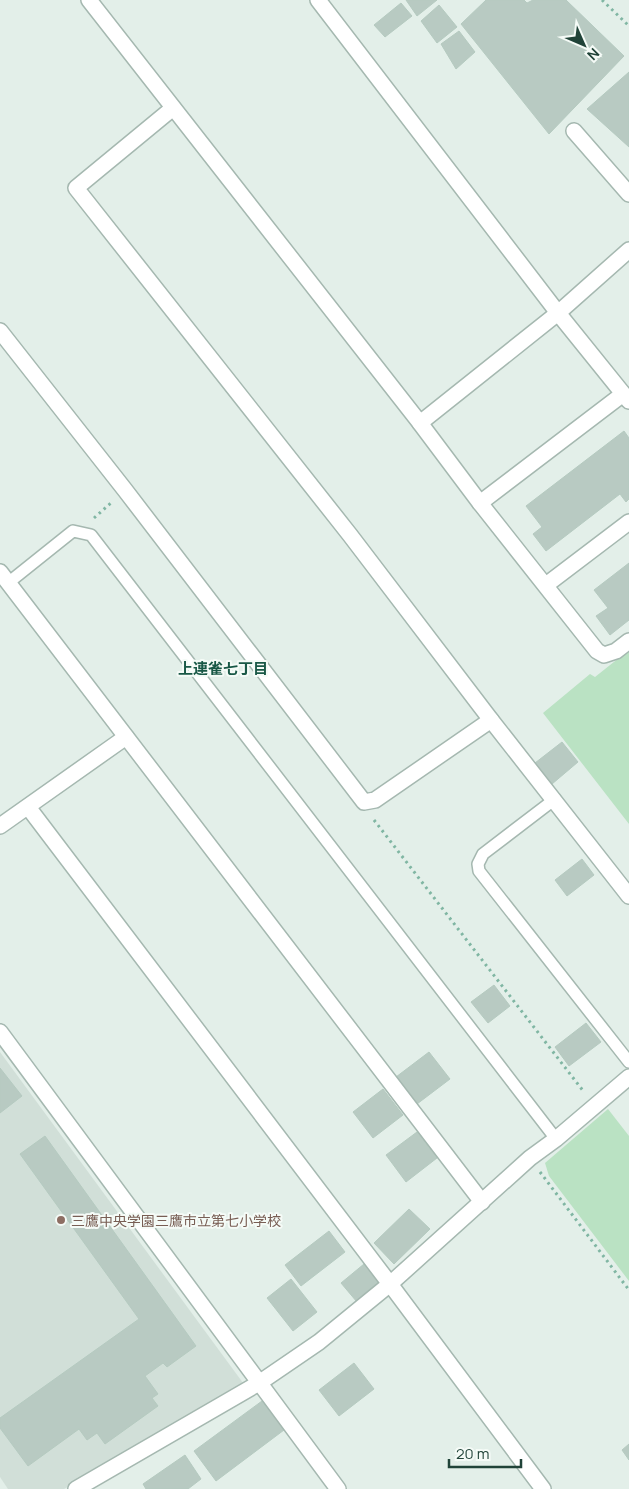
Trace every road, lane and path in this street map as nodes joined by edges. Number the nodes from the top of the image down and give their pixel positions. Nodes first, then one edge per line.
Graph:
1 (89, 0) edge
2 (318, 0) edge
3 (602, 0) edge
4 (629, 26) edge
5 (173, 108) junction
6 (574, 131) dead end
7 (629, 194) edge
8 (629, 250) edge
9 (558, 313) junction
10 (0, 331) edge
11 (626, 398) edge
12 (420, 423) junction
13 (125, 490) junction
14 (480, 503) junction
15 (629, 522) edge
16 (79, 532) junction
17 (4, 577) edge
18 (546, 585) junction
19 (629, 641) edge
20 (491, 720) junction
21 (126, 737) junction
22 (554, 799) junction
23 (364, 802) junction
24 (28, 807) junction
25 (0, 826) edge
26 (629, 896) edge
27 (0, 1032) edge
28 (629, 1062) edge
29 (629, 1077) edge
30 (595, 1106) junction
31 (556, 1139) junction
32 (530, 1158) junction
33 (482, 1202) junction
34 (390, 1284) junction
35 (629, 1290) edge
36 (259, 1383) junction
37 (77, 1489) edge
38 (338, 1489) edge
39 (543, 1489) edge

1 - 5 street
2 - 9 street
3 - 4 path
5 - 12 street
5 - 20 street
6 - 7 street
8 - 9 street
9 - 11 street
9 - 12 street
10 - 13 street
11 - 14 street
12 - 14 street
13 - 16 path
13 - 23 street
14 - 18 street
15 - 18 street
16 - 17 lane
16 - 31 lane
17 - 21 street
18 - 19 street
20 - 22 street
20 - 23 street
21 - 24 street
21 - 33 street
22 - 26 street
22 - 28 lane
23 - 30 path
24 - 25 street
24 - 34 street
27 - 36 street
29 - 30 street
30 - 31 street
31 - 32 street
32 - 33 street
32 - 35 path
33 - 34 street
34 - 36 street
34 - 39 street
36 - 37 street
36 - 38 street

